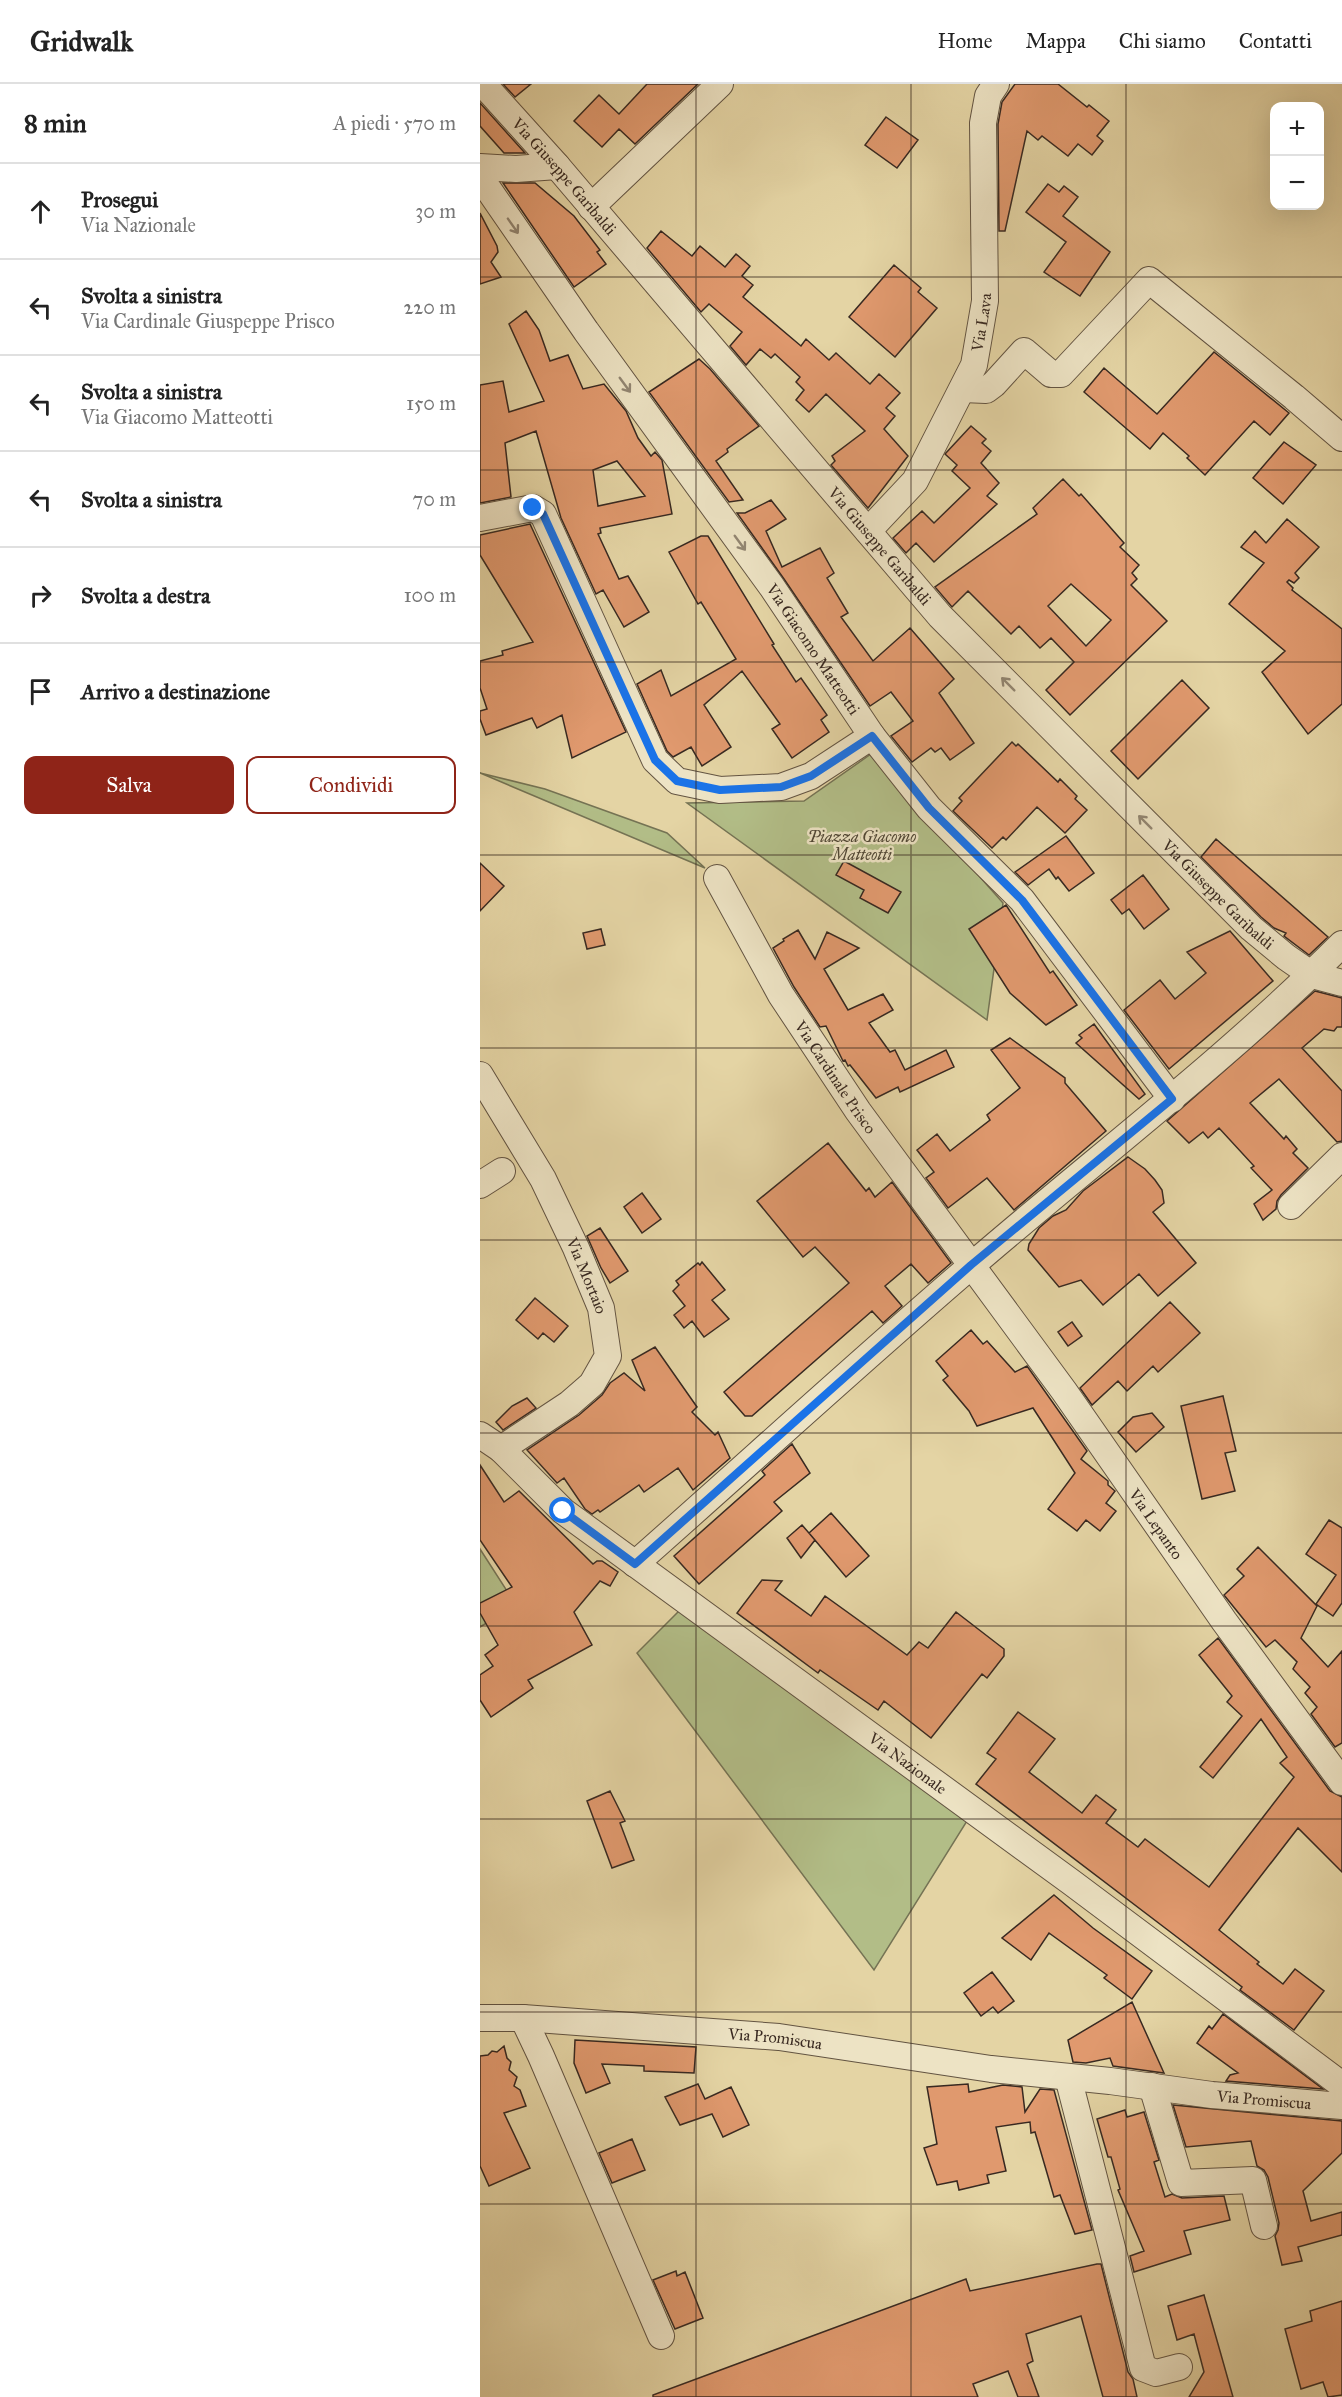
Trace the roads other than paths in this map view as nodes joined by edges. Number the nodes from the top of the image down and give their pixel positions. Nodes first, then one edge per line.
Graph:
1 (483, 84) edge
2 (720, 84) edge
3 (996, 84) edge
4 (557, 166) junction
5 (480, 167) edge
6 (480, 177) edge
7 (591, 207) junction
8 (963, 389) junction
9 (1342, 438) edge
10 (480, 518) edge
11 (868, 531) junction
12 (872, 736) junction
13 (717, 879) dead end
14 (1342, 944) edge
15 (1312, 975) junction
16 (1342, 982) edge
17 (480, 1075) edge
18 (1172, 1099) junction
19 (1342, 1156) edge
20 (502, 1171) dead end
21 (480, 1185) edge
22 (1291, 1206) dead end
23 (971, 1265) junction
24 (490, 1442) edge
25 (635, 1564) junction
26 (1342, 1782) edge
27 (480, 2018) edge
28 (523, 2018) junction
29 (1068, 2077) junction
30 (1342, 2085) edge
31 (1152, 2086) junction
32 (1342, 2106) edge
33 (1264, 2226) dead end
34 (661, 2336) dead end
35 (1179, 2367) dead end

1 - 4 street, Via Giuseppe Garibaldi
2 - 7 street
3 - 8 street, Via Lava
4 - 5 street
4 - 7 street, Via Giuseppe Garibaldi
6 -> 12 street, Via Giacomo Matteotti
7 - 11 street, Via Giuseppe Garibaldi
8 - 9 street
8 - 11 street, Via Lava
10 - 12 street
15 -> 11 street, Via Giuseppe Garibaldi
12 - 18 street, Via Giacomo Matteotti
13 - 23 street, Via Cardinale Prisco
14 - 15 street
15 - 16 street
15 - 18 street
17 - 24 street, Via Mortaio
18 - 23 street
19 - 22 street
20 - 21 street
23 - 25 street
23 - 26 street, Via Lepanto
24 - 25 street, Via Nazionale
25 - 30 street, Via Nazionale
27 - 28 street, Via Promiscua
28 - 29 street, Via Promiscua
28 - 34 street
29 - 31 street, Via Promiscua
29 - 35 street
31 - 32 street, Via Promiscua
31 - 33 street

